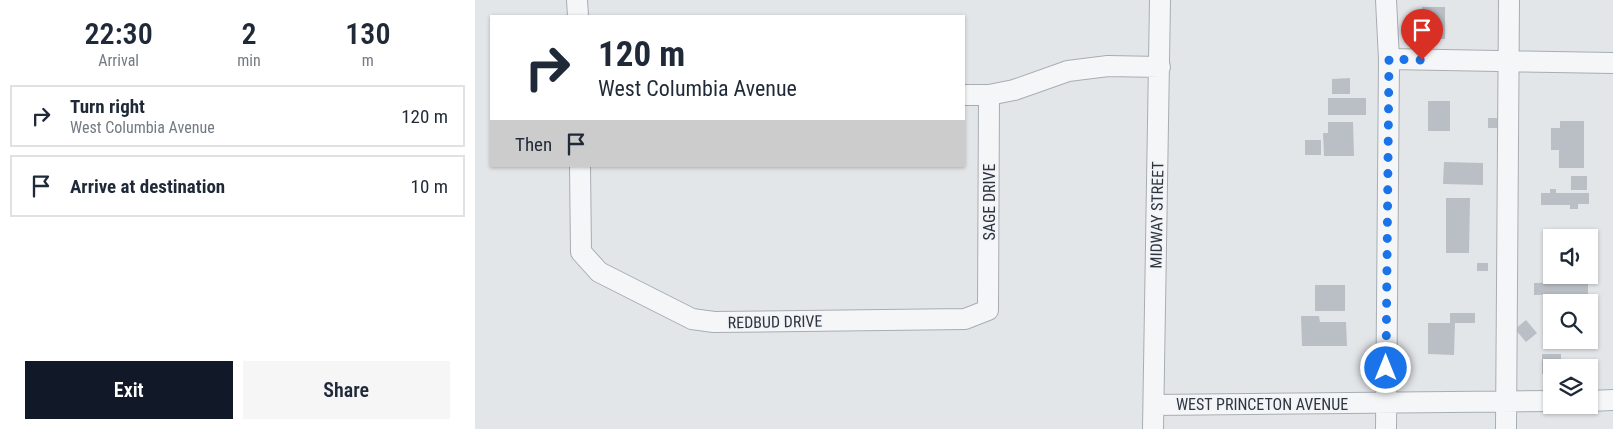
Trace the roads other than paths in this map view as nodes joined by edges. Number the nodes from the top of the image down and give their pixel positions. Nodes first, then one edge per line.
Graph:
1 (577, 0) edge
2 (1160, 0) edge
3 (1386, 0) edge
4 (1509, 0) edge
5 (578, 15) edge
6 (1389, 59) junction
7 (1508, 61) junction
8 (1613, 63) edge
9 (1160, 67) junction
10 (965, 95) edge
11 (989, 95) junction
12 (580, 167) edge
13 (988, 310) joint
14 (1613, 400) edge
15 (1598, 401) edge
16 (1507, 402) junction
17 (1543, 402) edge
18 (1386, 403) junction
19 (1154, 405) junction
20 (1153, 429) edge
21 (1386, 429) edge
22 (1506, 429) edge

1 - 5 street
2 - 9 street, MIDWAY STREET
3 - 6 street
4 - 7 street
6 - 7 street
6 - 18 street
7 - 8 street
7 - 16 street
9 - 11 street
9 - 19 street, MIDWAY STREET
10 - 11 street
11 - 13 street, SAGE DRIVE
12 - 13 street, REDBUD DRIVE
14 - 15 street
16 - 17 street, WEST PRINCETON AVENUE
16 - 18 street, WEST PRINCETON AVENUE
16 - 22 street
18 - 19 street, WEST PRINCETON AVENUE
18 - 21 street
19 - 20 street, MIDWAY STREET

